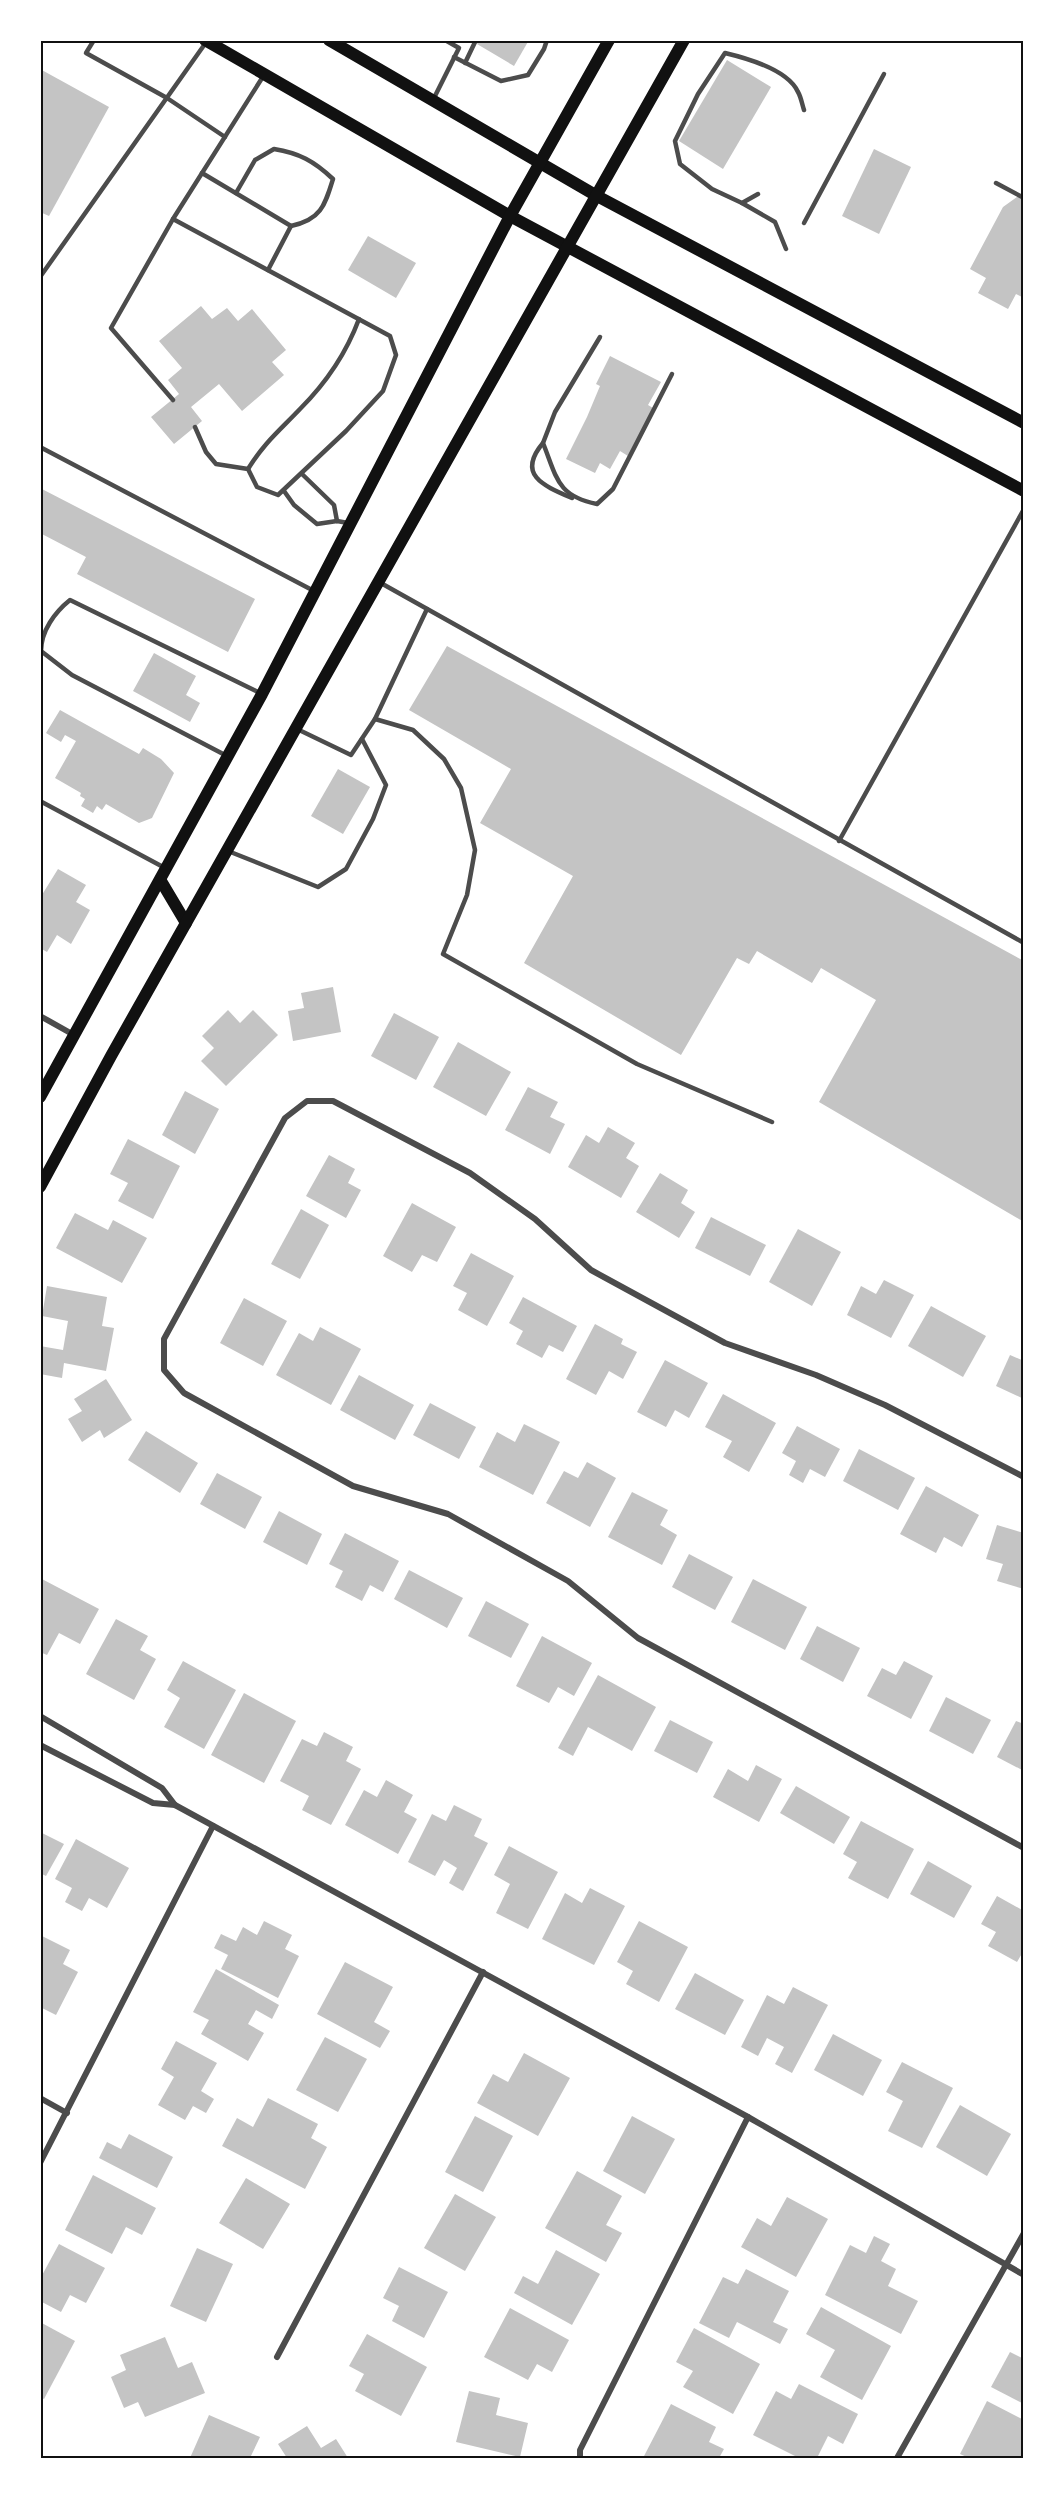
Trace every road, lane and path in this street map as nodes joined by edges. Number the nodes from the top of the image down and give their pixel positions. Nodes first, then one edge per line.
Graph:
1 (94, 40) edge
2 (329, 40) edge
3 (445, 40) edge
4 (476, 40) edge
5 (547, 40) edge
6 (609, 40) edge
7 (684, 40) edge
8 (206, 41) edge
9 (454, 57) junction
10 (465, 63) junction
11 (884, 74) dead end
12 (264, 75) junction
13 (167, 98) junction
14 (433, 100) junction
15 (804, 110) dead end
16 (225, 138) junction
17 (541, 162) junction
18 (202, 173) junction
19 (996, 183) dead end
20 (236, 193) junction
21 (758, 194) dead end
22 (597, 196) junction
23 (1023, 198) edge
24 (742, 203) junction
25 (510, 216) junction
26 (173, 219) junction
27 (804, 223) dead end
28 (291, 226) junction
29 (568, 246) junction
30 (786, 249) dead end
31 (268, 270) junction
32 (40, 277) edge
33 (359, 319) junction
34 (600, 337) dead end
35 (672, 374) dead end
36 (173, 400) dead end
37 (1023, 423) edge
38 (195, 427) dead end
39 (543, 443) junction
40 (40, 447) edge
41 (248, 469) junction
42 (302, 474) junction
43 (284, 491) junction
44 (1023, 491) edge
45 (574, 500) junction
46 (1023, 510) edge
47 (337, 521) junction
48 (352, 524) junction
49 (379, 582) junction
50 (316, 591) junction
51 (427, 609) junction
52 (262, 694) junction
53 (375, 719) junction
54 (297, 729) junction
55 (362, 739) junction
56 (228, 756) junction
57 (40, 801) edge
58 (839, 841) junction
59 (228, 851) junction
60 (164, 875) junction
61 (186, 923) junction
62 (1023, 943) edge
63 (40, 1016) edge
64 (74, 1035) junction
65 (40, 1097) edge
66 (772, 1122) dead end
67 (40, 1187) edge
68 (1023, 1477) edge
69 (40, 1716) edge
70 (40, 1745) edge
71 (175, 1805) junction
72 (213, 1826) junction
73 (1023, 1848) edge
74 (483, 1972) junction
75 (40, 2098) edge
76 (67, 2113) junction
77 (748, 2117) junction
78 (40, 2163) edge
79 (1023, 2233) edge
80 (1006, 2265) junction
81 (1023, 2275) edge
82 (277, 2357) dead end
83 (580, 2458) edge
84 (897, 2458) edge

1 - 13 lane
2 - 14 main road
3 - 9 lane
4 - 10 lane
5 - 10 lane
6 - 17 main road
7 - 22 main road
8 - 12 main road
8 - 13 lane
9 - 10 lane
9 - 14 lane
11 - 27 lane
12 - 16 lane
12 - 25 main road
13 - 16 lane
13 - 32 lane
14 - 17 main road
15 - 24 lane
16 - 18 lane
17 - 22 main road
17 - 25 main road
18 - 20 lane
18 - 26 lane
19 - 23 lane
20 - 28 lane
20 - 28 lane
21 - 24 lane
22 - 29 main road
22 - 37 main road
24 - 30 lane
25 - 29 main road
25 - 48 main road
26 - 31 lane
26 - 36 lane
28 - 31 lane
29 - 44 main road
29 - 49 main road
31 - 33 lane
33 - 41 lane
33 - 42 lane
34 - 39 lane
35 - 45 lane
38 - 41 lane
39 - 45 lane
39 - 45 lane
40 - 50 lane
41 - 43 lane
42 - 43 lane
42 - 47 lane
43 - 47 lane
46 - 58 lane
47 - 48 lane
48 - 50 main road
49 - 51 lane
49 - 54 main road
50 - 52 main road
51 - 53 lane
51 - 58 lane
52 - 56 main road
52 - 56 lane
53 - 55 lane
53 - 66 lane
54 - 55 lane
54 - 59 main road
55 - 59 lane
56 - 60 main road
57 - 60 lane
58 - 62 lane
59 - 61 main road
60 - 61 main road
60 - 64 main road
61 - 67 main road
63 - 64 street
64 - 65 main road
68 - 73 street
69 - 71 street
70 - 71 street
71 - 72 street
72 - 74 street
72 - 76 street
74 - 77 street
74 - 82 street
75 - 76 street
76 - 78 street
77 - 80 street
77 - 83 street
79 - 80 street
80 - 81 street
80 - 84 street

